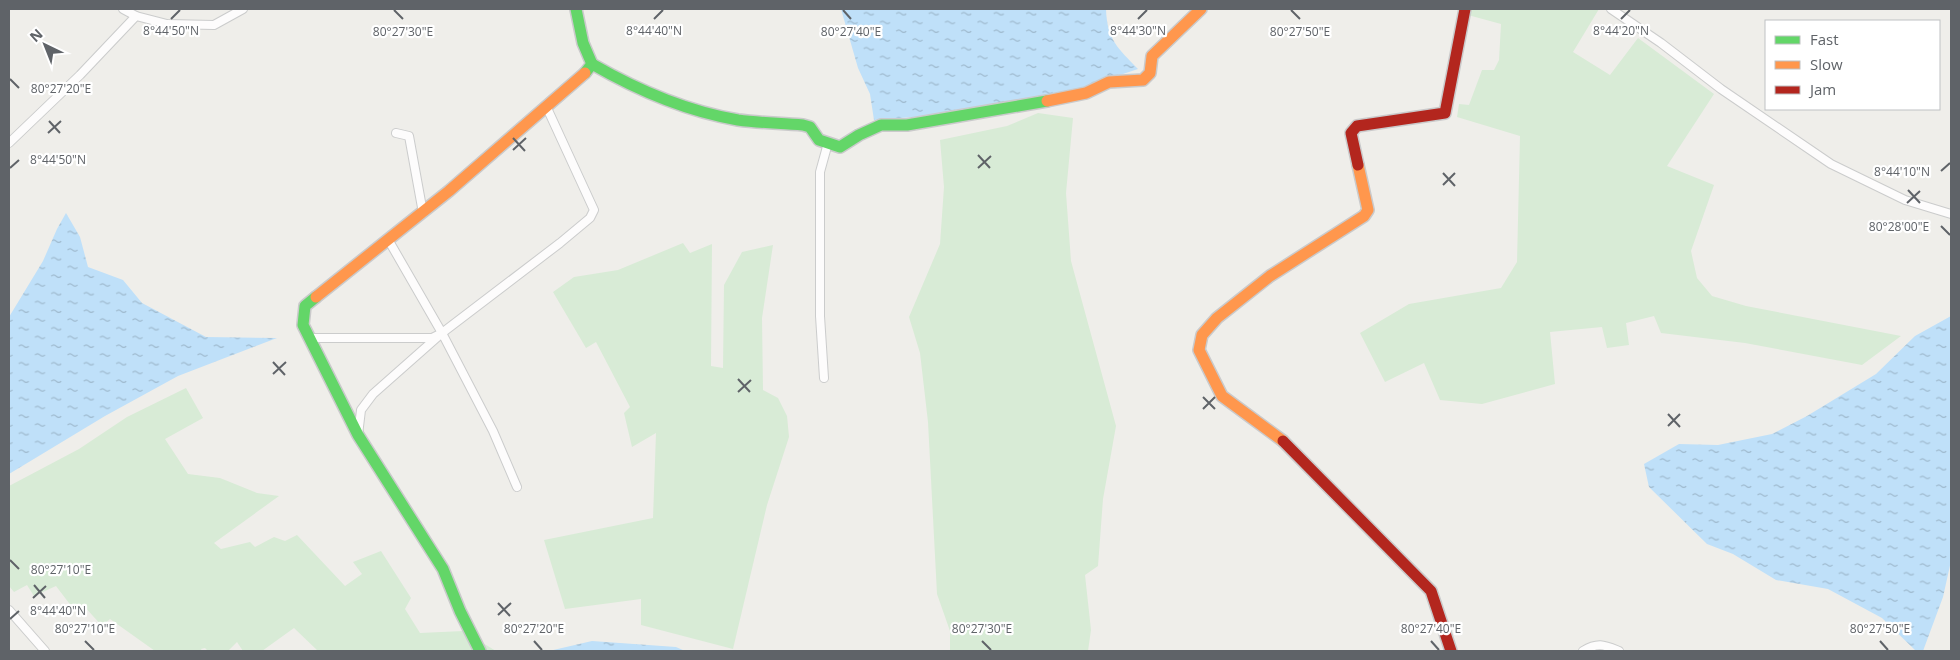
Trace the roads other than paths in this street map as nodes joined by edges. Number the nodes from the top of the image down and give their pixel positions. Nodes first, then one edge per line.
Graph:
1 (122, 9) edge
2 (243, 9) edge
3 (576, 9) edge
4 (1202, 9) edge
5 (1465, 9) edge
6 (1611, 9) edge
7 (136, 16) junction
8 (592, 64) junction
9 (547, 108) junction
10 (396, 134) dead end
11 (9, 142) edge
12 (828, 143) junction
13 (423, 213) junction
14 (1951, 214) edge
15 (389, 241) junction
16 (442, 333) junction
17 (309, 338) junction
18 (824, 378) dead end
19 (358, 435) junction
20 (517, 487) dead end
21 (9, 610) edge
22 (44, 651) edge
23 (480, 651) edge
24 (1451, 651) edge
25 (1583, 651) edge
26 (1619, 651) edge

1 - 7 street
2 - 7 street
3 - 8 street
4 - 12 street
5 - 24 street
6 - 14 street
7 - 11 street
8 - 9 street
8 - 12 street
9 - 13 street
9 - 16 street
10 - 13 street
12 - 18 street
13 - 15 street
15 - 16 street
15 - 17 street
16 - 17 street
16 - 19 street
16 - 20 street
17 - 19 street
19 - 23 street
21 - 22 street
25 - 26 street

